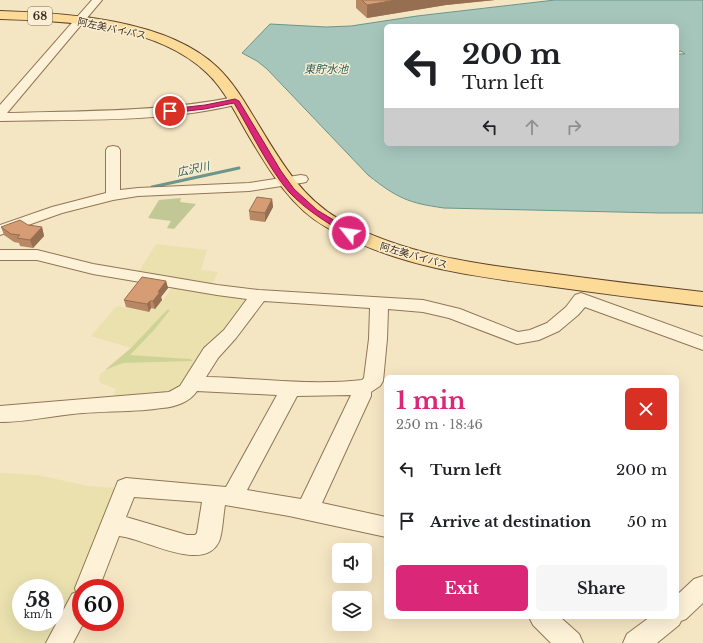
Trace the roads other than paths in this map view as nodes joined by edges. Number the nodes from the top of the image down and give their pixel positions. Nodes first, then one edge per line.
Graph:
1 (97, 0) edge
2 (0, 11) edge
3 (0, 15) edge
4 (82, 18) junction
5 (235, 101) junction
6 (0, 113) edge
7 (0, 117) edge
8 (113, 150) dead end
9 (293, 180) junction
10 (113, 196) junction
11 (0, 230) edge
12 (0, 255) edge
13 (703, 288) edge
14 (259, 295) junction
15 (703, 299) edge
16 (379, 302) junction
17 (703, 344) edge
18 (192, 384) junction
19 (361, 387) junction
20 (288, 390) junction
21 (0, 414) edge
22 (223, 496) junction
23 (307, 510) junction
24 (111, 525) junction
25 (384, 527) edge
26 (90, 579) edge
27 (703, 588) edge
28 (679, 609) edge
29 (72, 619) edge
30 (544, 619) edge
31 (667, 619) edge
32 (59, 643) edge
33 (570, 643) edge
34 (636, 643) edge

1 - 4 street
2 - 4 main road, 阿左美バイパス / 68
3 - 4 main road, 阿左美バイパス / 68
4 - 5 main road, 阿左美バイパス / 68
4 - 6 street
4 - 9 main road, 阿左美バイパス / 68
5 - 7 street
5 - 9 main road, 阿左美バイパス / 68
8 - 10 street
9 - 10 street
9 - 13 main road, 阿左美バイパス / 68
9 - 15 main road, 阿左美バイパス / 68
10 - 11 street
12 - 14 street
14 - 16 street
14 - 18 street
16 - 17 street
16 - 19 street
18 - 20 street
18 - 21 street
19 - 20 street
19 - 23 street
20 - 22 street
22 - 23 street
22 - 24 street
22 - 24 street
23 - 25 street
24 - 26 street
27 - 28 street
29 - 32 street
30 - 33 street
31 - 34 street

